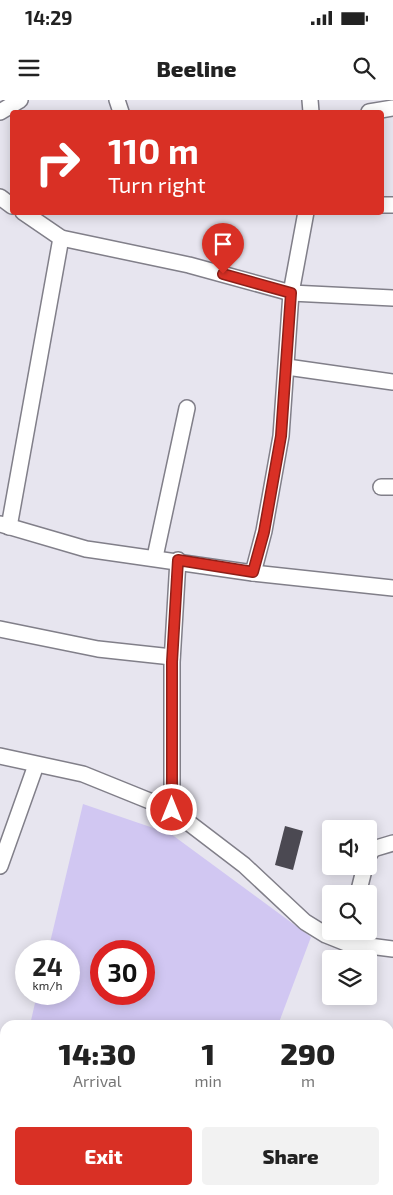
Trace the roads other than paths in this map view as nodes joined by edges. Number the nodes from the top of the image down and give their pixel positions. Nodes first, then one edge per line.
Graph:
1 (20, 100) edge
2 (0, 112) edge
3 (27, 215) edge
4 (305, 215) edge
5 (61, 238) junction
6 (291, 293) junction
7 (393, 298) edge
8 (287, 367) junction
9 (393, 382) edge
10 (187, 408) dead end
11 (4, 525) edge
12 (156, 558) junction
13 (178, 560) junction
14 (253, 572) junction
15 (393, 588) edge
16 (0, 629) edge
17 (172, 657) junction
18 (0, 756) edge
19 (36, 765) junction
20 (172, 810) junction
21 (393, 843) edge
22 (377, 848) edge
23 (0, 866) edge
24 (322, 933) edge
25 (358, 940) edge
26 (393, 949) edge

1 - 2 street
3 - 5 street
4 - 6 street
5 - 6 street
5 - 11 street
6 - 7 street
6 - 8 street
8 - 9 street
8 - 14 street
10 - 12 street
11 - 12 street
12 - 13 street
13 - 14 street
13 - 17 street
14 - 15 street
16 - 17 street
17 - 20 street
18 - 19 street
19 - 20 street
19 - 23 street
20 - 24 street
21 - 22 street
25 - 26 street

